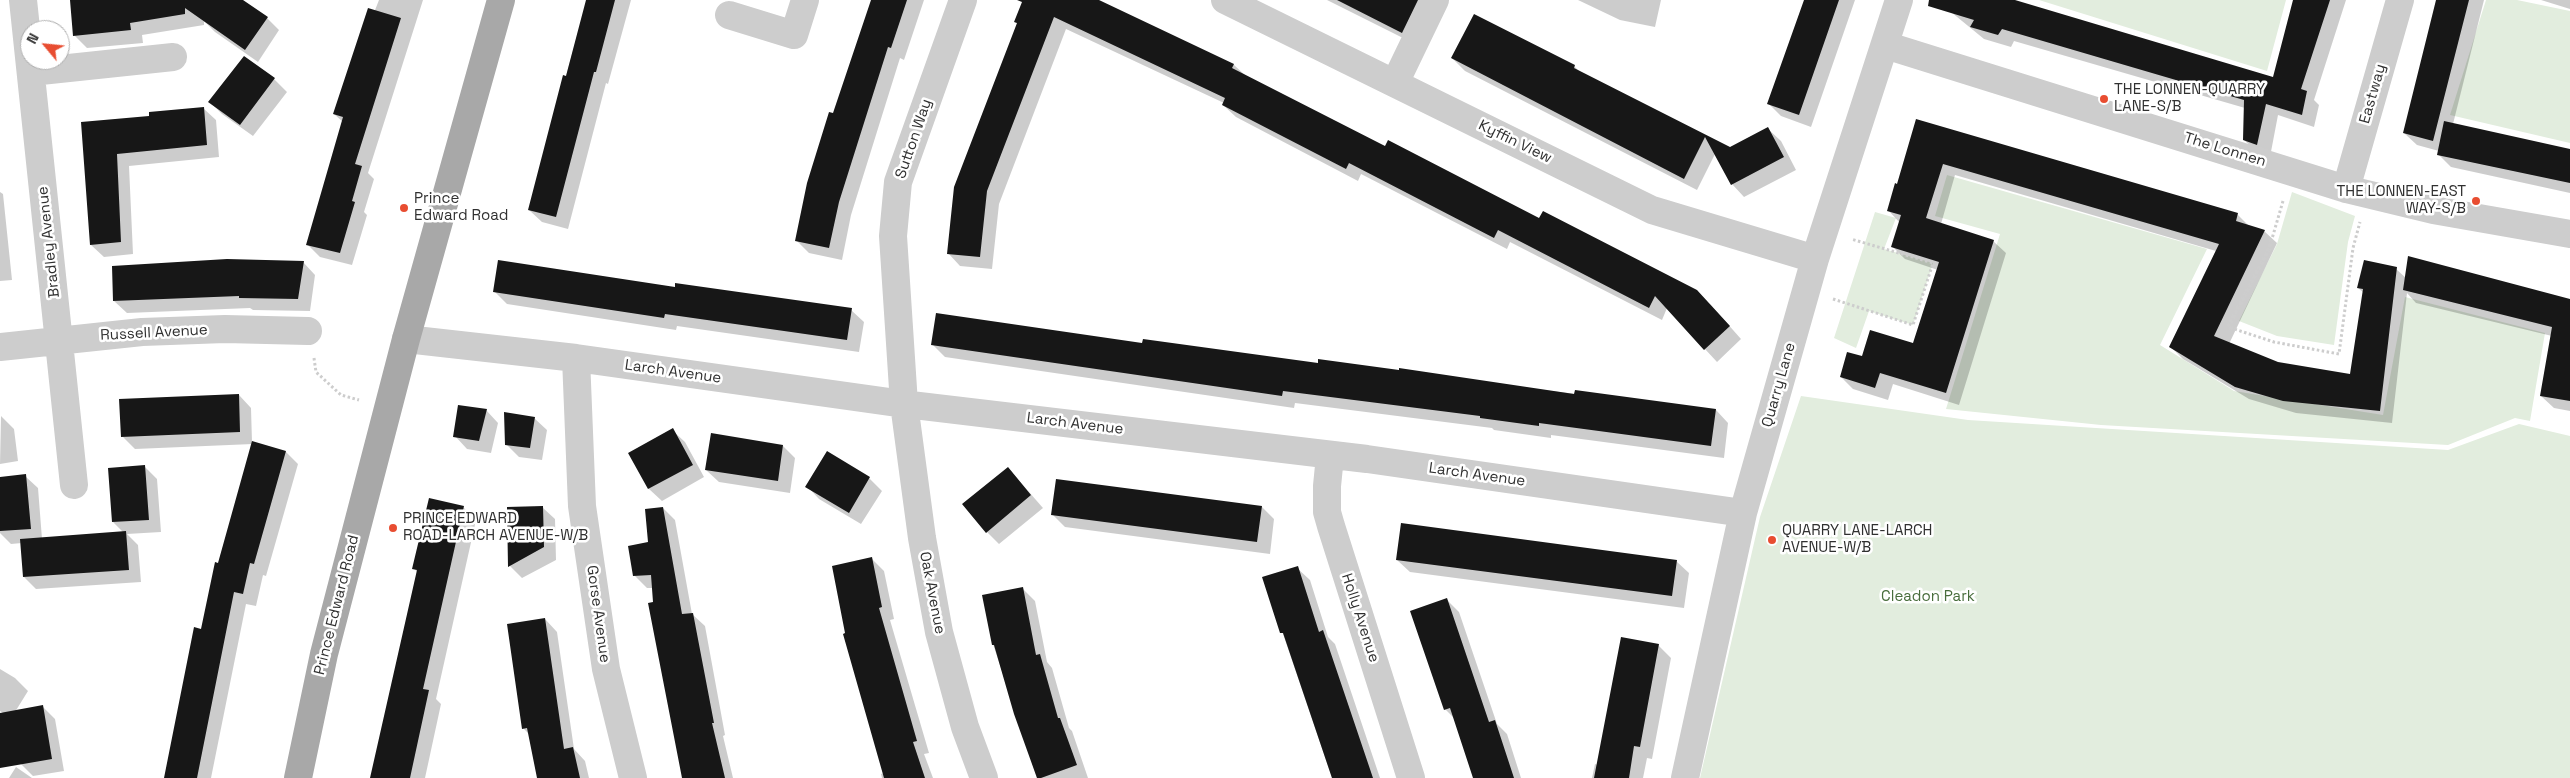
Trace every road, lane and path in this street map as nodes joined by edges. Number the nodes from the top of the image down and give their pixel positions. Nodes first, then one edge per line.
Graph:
1 (23, 0) edge
2 (501, 0) edge
3 (806, 0) edge
4 (963, 0) edge
5 (1225, 0) edge
6 (1435, 0) edge
7 (1899, 0) edge
8 (2400, 0) edge
9 (730, 15) dead end
10 (1885, 45) junction
11 (173, 57) dead end
12 (31, 72) junction
13 (1394, 83) junction
14 (2292, 171) junction
15 (2356, 191) junction
16 (1824, 231) junction
17 (2570, 234) edge
18 (1815, 259) junction
19 (1806, 290) junction
20 (308, 331) joint
21 (60, 339) junction
22 (406, 340) junction
23 (0, 347) edge
24 (576, 358) junction
25 (904, 404) junction
26 (388, 409) junction
27 (1330, 456) junction
28 (74, 485) dead end
29 (1743, 513) junction
30 (298, 778) edge
31 (633, 778) edge
32 (984, 778) edge
33 (1411, 778) edge
34 (1685, 778) edge

1 - 12 street, Bradley Avenue
2 - 22 main road, Prince Edward Road
3 - 9 street
4 - 25 street, Sutton Way
5 - 13 street, Kyffin View
6 - 13 street
7 - 10 street, Quarry Lane
8 - 15 street, Eastway
10 - 14 street, The Lonnen
10 - 16 street, Quarry Lane
11 - 12 street
12 - 21 street, Bradley Avenue
13 - 18 street, Kyffin View
14 - 15 street, The Lonnen
14 - 15 path
15 - 17 street, The Lonnen
16 - 18 street, Quarry Lane
16 - 19 path
18 - 19 street, Quarry Lane
19 - 29 street, Quarry Lane
20 - 21 street, Russell Avenue
20 - 26 path
21 - 23 street, Russell Avenue
21 - 28 street, Bradley Avenue
22 - 24 street, Larch Avenue
22 - 26 main road, Prince Edward Road
24 - 25 street, Larch Avenue
24 - 31 street, Gorse Avenue
25 - 27 street, Larch Avenue
25 - 32 street, Oak Avenue
26 - 30 main road, Prince Edward Road
27 - 29 street, Larch Avenue
27 - 33 street, Holly Avenue
29 - 34 street, Quarry Lane

